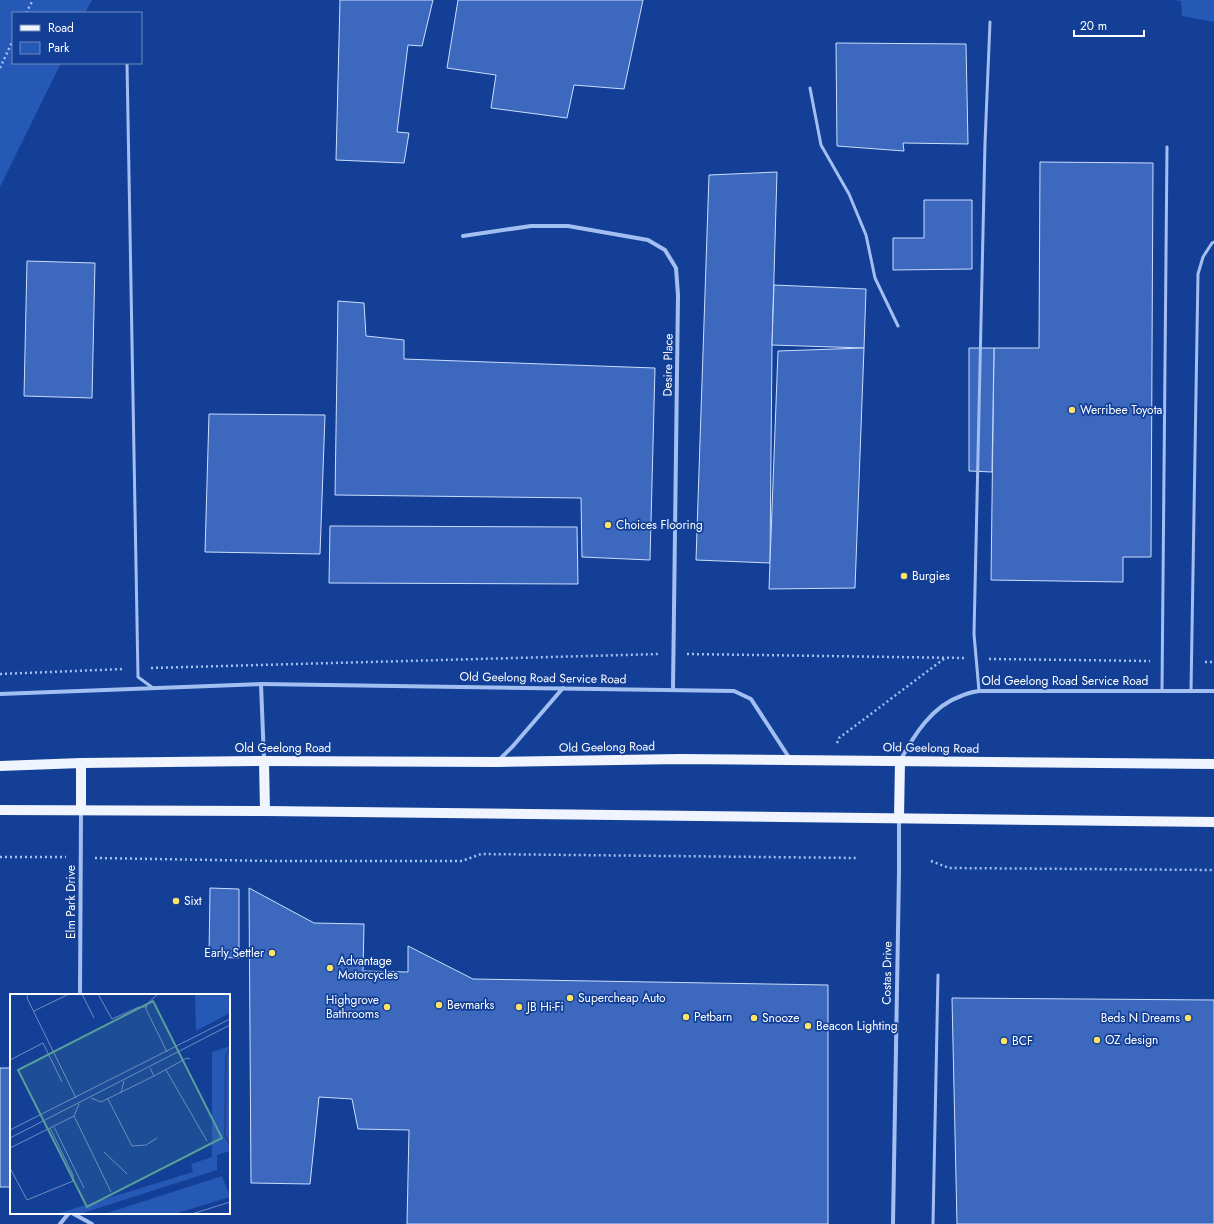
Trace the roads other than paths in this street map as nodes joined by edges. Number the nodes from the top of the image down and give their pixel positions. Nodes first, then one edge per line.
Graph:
1 (990, 22) dead end
2 (127, 64) edge
3 (810, 88) dead end
4 (1167, 147) dead end
5 (463, 236) dead end
6 (1214, 242) edge
7 (898, 326) dead end
8 (261, 684) junction
9 (152, 688) junction
10 (563, 688) junction
11 (673, 689) junction
12 (979, 690) junction
13 (1162, 691) junction
14 (1191, 691) junction
15 (1214, 691) edge
16 (0, 694) edge
17 (790, 759) junction
18 (264, 761) junction
19 (900, 761) junction
20 (497, 762) junction
21 (81, 763) junction
22 (1214, 764) edge
23 (0, 766) edge
24 (0, 810) edge
25 (81, 810) junction
26 (265, 811) junction
27 (899, 818) junction
28 (1214, 822) edge
29 (938, 975) dead end
30 (80, 994) edge
31 (68, 1214) edge
32 (74, 1214) edge
33 (60, 1224) edge
34 (92, 1224) edge
35 (892, 1224) edge
36 (933, 1224) edge

1 - 12 lane
2 - 9 lane
3 - 7 lane
4 - 13 lane
5 - 11 street, Desire Place
6 - 14 lane
8 - 9 street, Old Geelong Road Service Road
8 - 10 street, Old Geelong Road Service Road
8 - 18 street
9 - 16 street, Old Geelong Road Service Road
10 - 11 street, Old Geelong Road Service Road
10 - 20 street
11 - 17 street, Old Geelong Road Service Road
12 - 13 street, Old Geelong Road Service Road
12 - 19 street, Old Geelong Road Service Road
13 - 14 street, Old Geelong Road Service Road
14 - 15 street, Old Geelong Road Service Road
17 - 19 main road, Old Geelong Road
17 - 20 main road, Old Geelong Road
18 - 20 main road, Old Geelong Road
18 - 21 main road, Old Geelong Road
18 - 26 main road
19 - 22 main road, Old Geelong Road
19 - 27 main road
21 - 23 main road, Old Geelong Road
21 - 25 main road
24 - 25 main road
25 - 26 main road
25 - 30 street, Elm Park Drive
26 - 27 main road
27 - 28 main road
27 - 35 street, Costas Drive
29 - 36 lane
31 - 33 street
32 - 34 street

